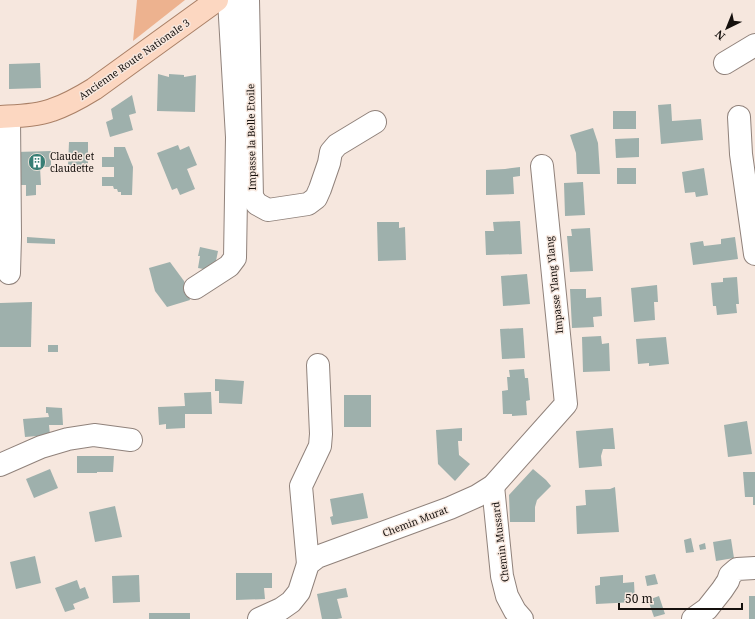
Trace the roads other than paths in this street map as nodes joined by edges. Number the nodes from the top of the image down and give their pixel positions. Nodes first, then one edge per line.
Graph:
1 (217, 0) edge
2 (229, 0) edge
3 (248, 0) edge
4 (755, 45) edge
5 (725, 63) dead end
6 (5, 117) edge
7 (739, 117) dead end
8 (375, 122) dead end
9 (542, 166) dead end
10 (755, 254) edge
11 (9, 273) dead end
12 (195, 288) dead end
13 (318, 365) dead end
14 (566, 404) joint
15 (131, 440) dead end
16 (0, 465) edge
17 (493, 486) junction
18 (308, 564) junction
19 (755, 568) edge
20 (259, 619) edge
21 (522, 619) edge
22 (693, 619) edge

1 - 6 main road, Ancienne Route Nationale 3
2 - 12 street
3 - 8 street, Impasse la Belle Etoile
4 - 5 street
6 - 11 street
7 - 10 street
9 - 14 street, Impasse Ylang Ylang
13 - 18 street
14 - 17 street, Chemin Murat
15 - 16 street
17 - 18 street, Chemin Murat
17 - 21 street, Chemin Mussard
18 - 20 street
19 - 22 street

